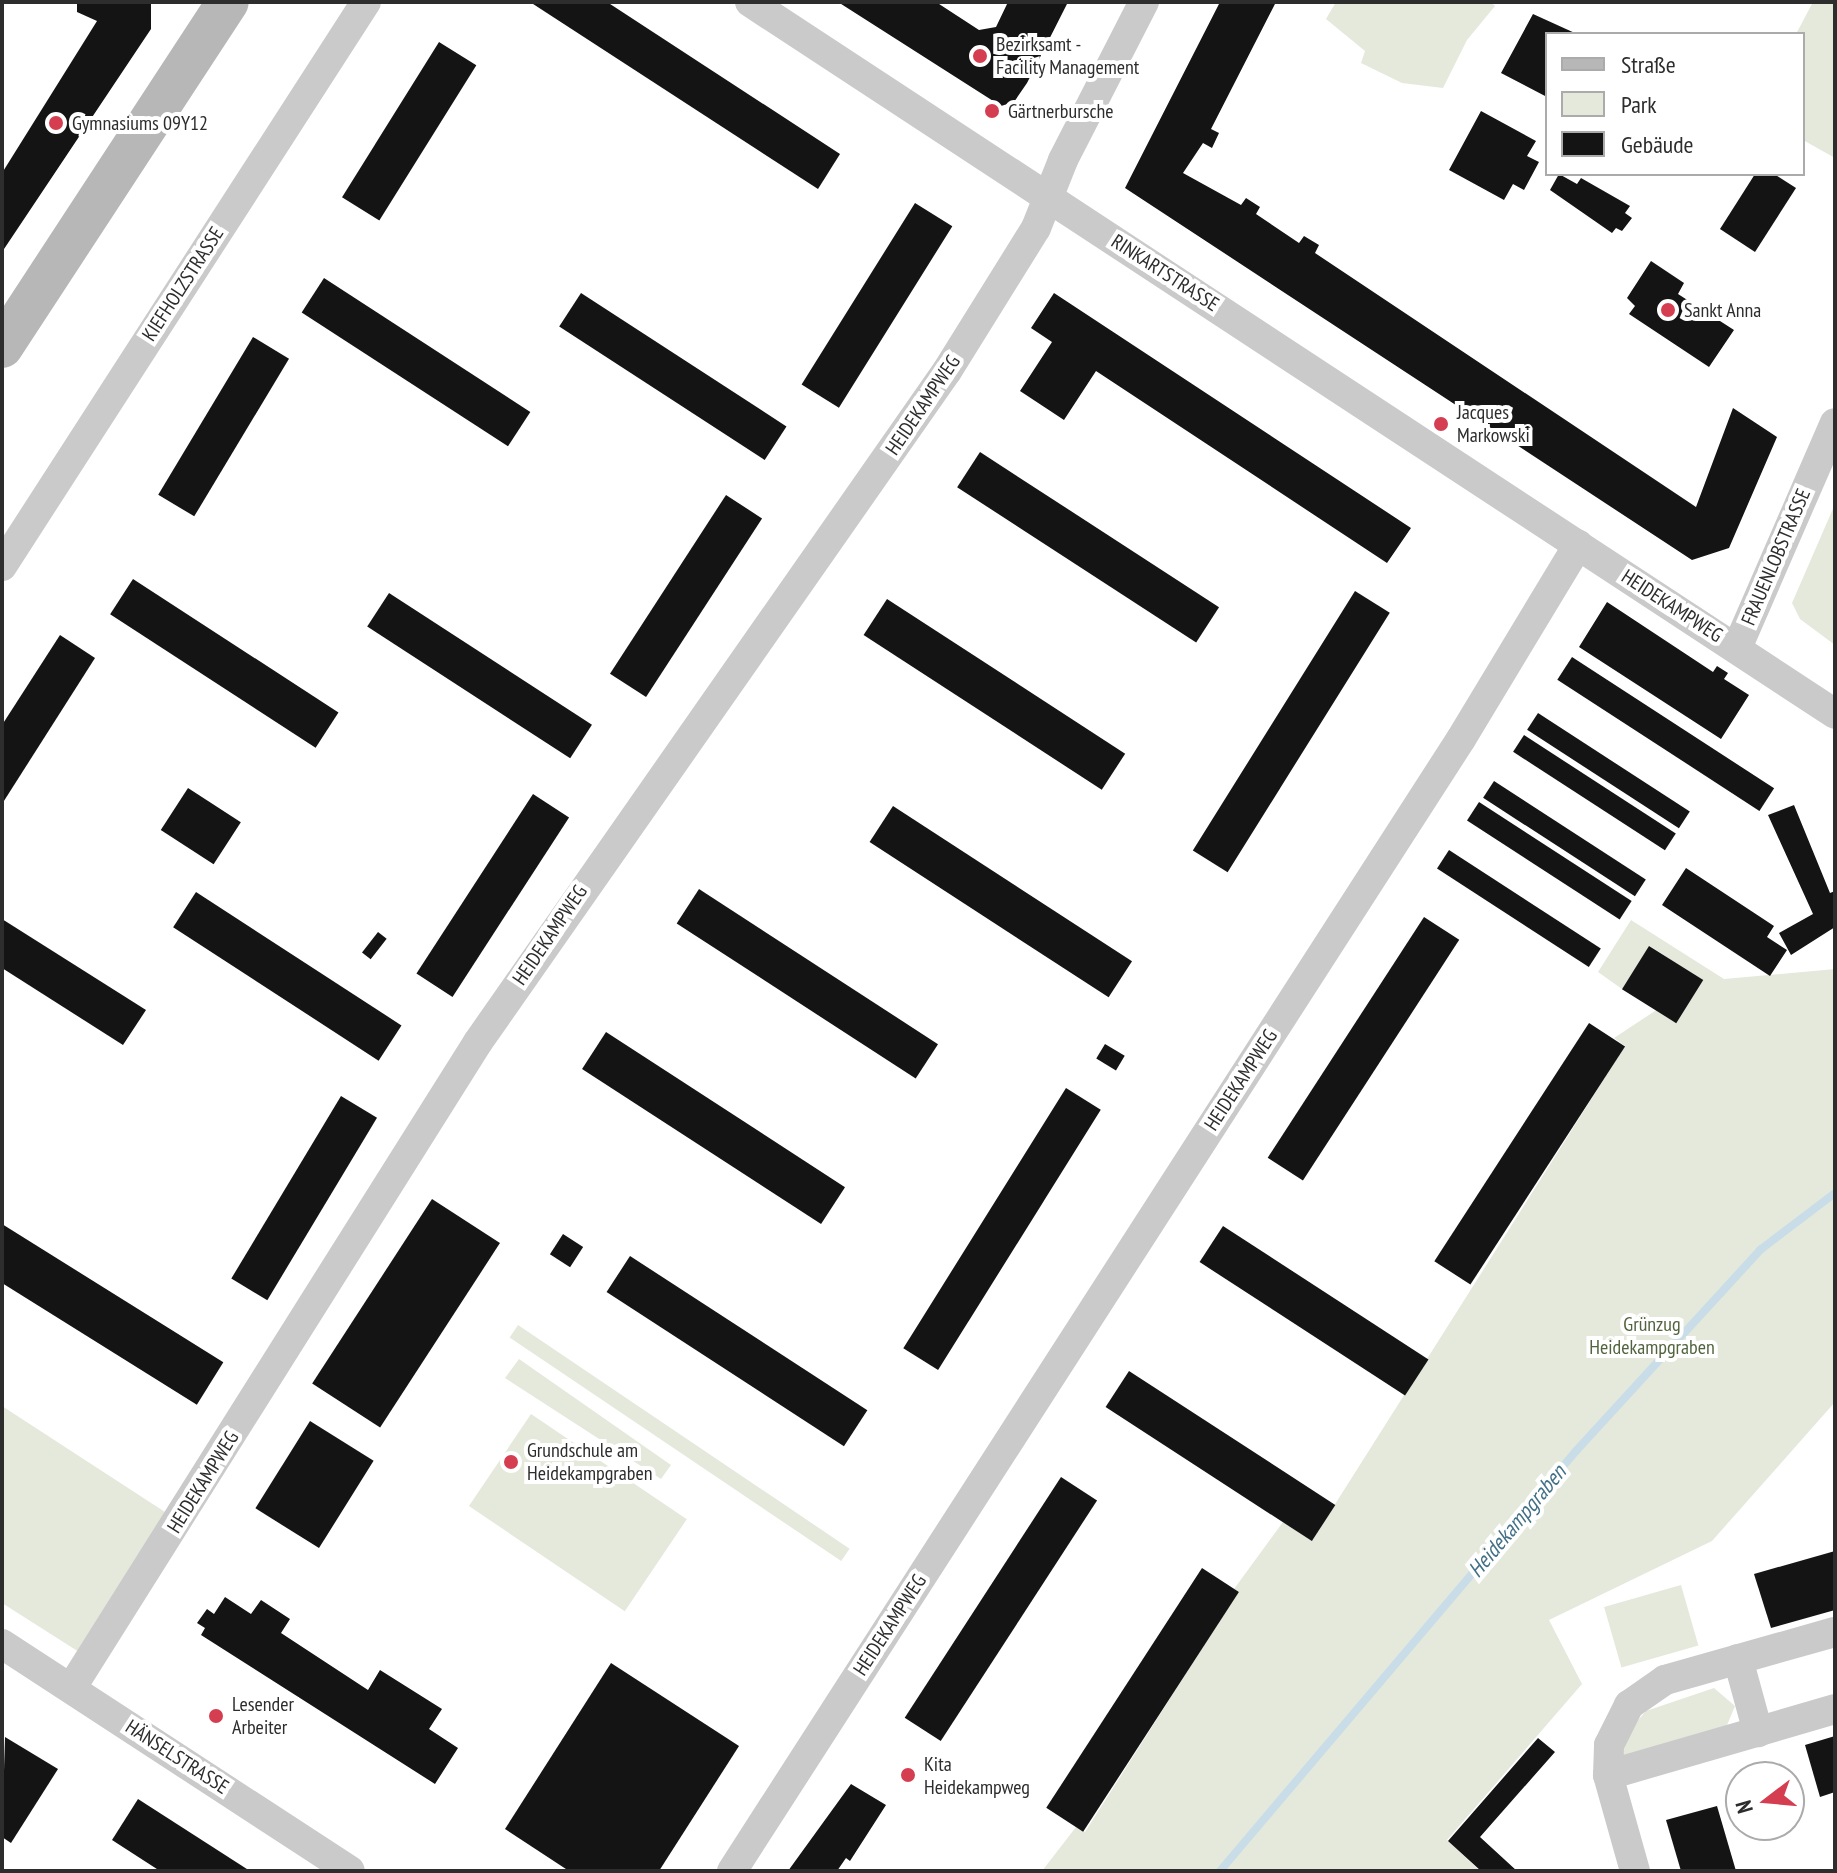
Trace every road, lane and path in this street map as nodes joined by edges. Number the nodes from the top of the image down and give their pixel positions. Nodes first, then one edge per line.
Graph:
1 (366, 2) edge
2 (750, 2) edge
3 (1144, 2) edge
4 (225, 3) edge
5 (1049, 197) junction
6 (2, 347) edge
7 (1835, 423) edge
8 (1578, 545) junction
9 (2, 566) edge
10 (1737, 648) junction
11 (1835, 714) edge
12 (1835, 1632) edge
13 (2, 1644) edge
14 (1738, 1659) junction
15 (72, 1687) junction
16 (1835, 1709) edge
17 (1758, 1732) junction
18 (1608, 1775) junction
19 (350, 1871) edge
20 (732, 1871) edge
21 (1635, 1871) edge

1 - 9 street, KIEFHOLZSTRASSE
2 - 5 street, RINKARTSTRASSE
3 - 5 street, HEIDEKAMPWEG
4 - 6 street
5 - 8 street, RINKARTSTRASSE
5 - 15 street, HEIDEKAMPWEG
7 - 10 street, FRAUENLOBSTRASSE
8 - 10 street, HEIDEKAMPWEG
8 - 20 street, HEIDEKAMPWEG
10 - 11 street, HEIDEKAMPWEG
12 - 14 street
13 - 15 street, HÄNSELSTRASSE
14 - 17 street
14 - 18 street
15 - 19 street, HÄNSELSTRASSE
16 - 17 street
17 - 18 street
18 - 21 street

